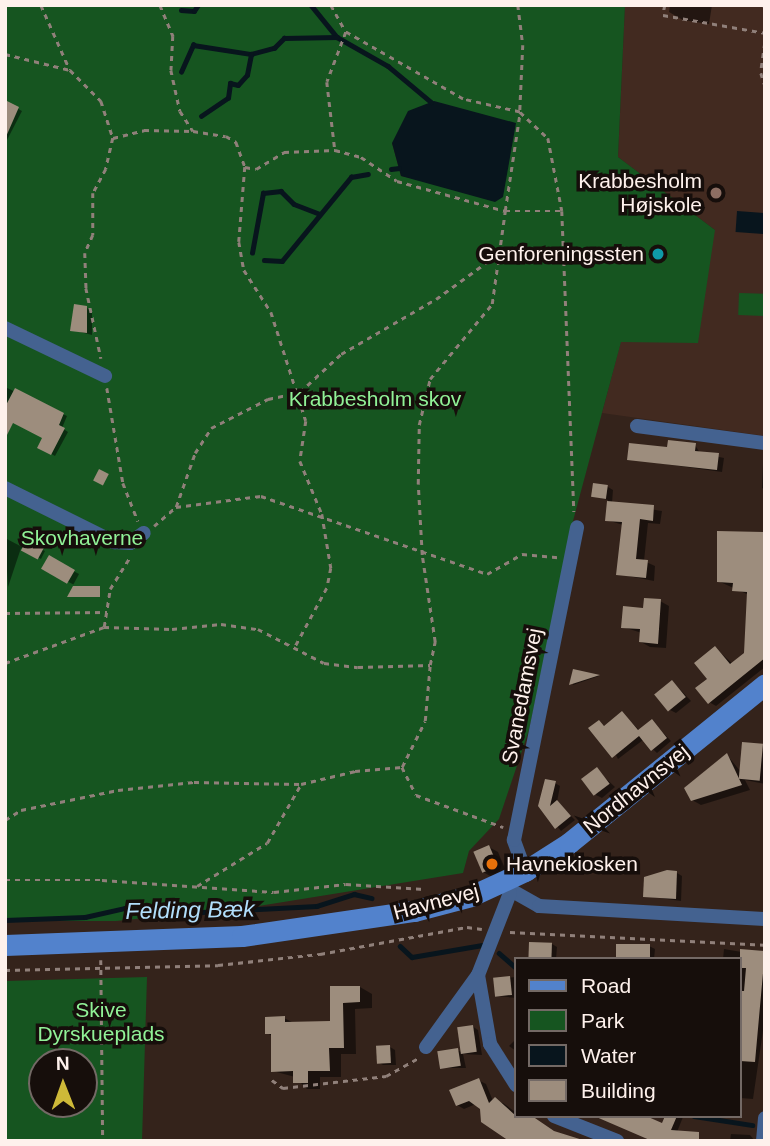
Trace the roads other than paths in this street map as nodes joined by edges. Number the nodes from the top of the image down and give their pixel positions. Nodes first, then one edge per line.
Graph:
1 (5, 328) edge
2 (105, 376) road end
3 (637, 425) dead end
4 (765, 443) edge
5 (5, 488) edge
6 (577, 527) road end
7 (145, 533) road end
8 (765, 684) edge
9 (525, 872) junction
10 (505, 889) junction
11 (765, 919) edge
12 (5, 945) edge
13 (478, 975) junction
14 (426, 1047) road end
15 (514, 1082) edge
16 (559, 1118) edge
17 (765, 1118) edge
18 (617, 1141) edge
19 (763, 1141) edge

1 - 2 street
3 - 4 street
5 - 7 street
6 - 9 street, Svanedamsvej
8 - 9 street, Nordhavnsvej
9 - 10 street, Nordhavnsvej
10 - 11 street, Havnevej
10 - 12 street, Havnevej
10 - 13 street
13 - 14 street
13 - 15 street
16 - 18 street
17 - 19 street

